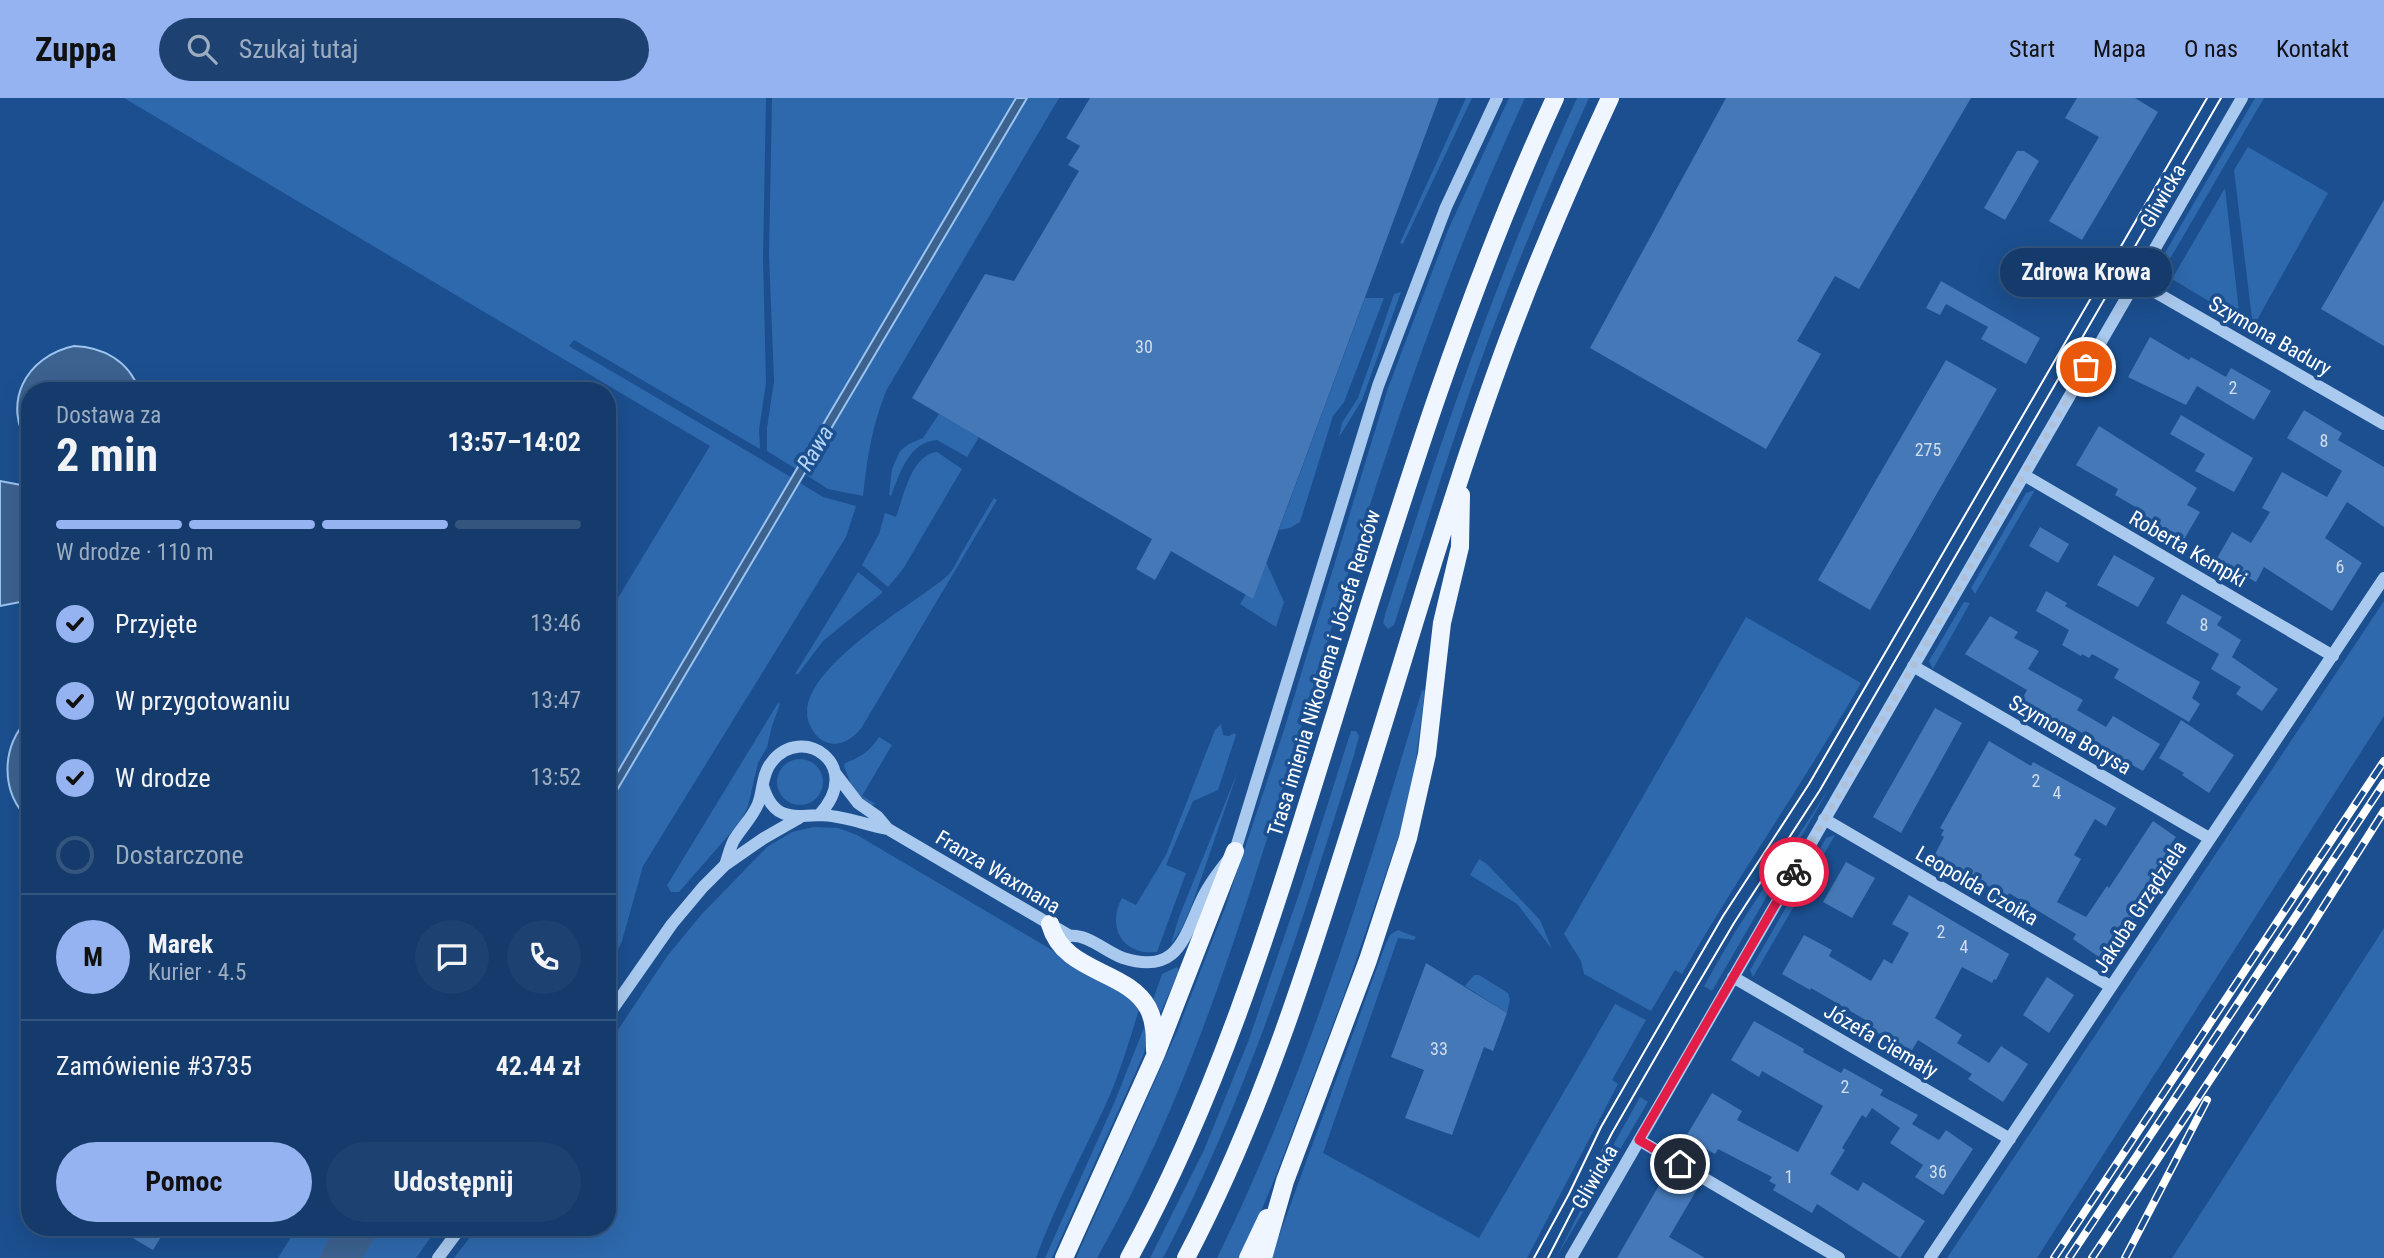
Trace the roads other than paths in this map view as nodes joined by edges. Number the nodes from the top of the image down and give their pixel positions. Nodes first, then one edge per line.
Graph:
1 (1497, 98) edge
2 (1555, 98) edge
3 (1610, 98) edge
4 (2242, 98) edge
5 (2136, 281) junction
6 (2384, 424) edge
7 (1462, 474) junction
8 (2024, 475) junction
9 (2384, 578) edge
10 (2333, 656) junction
11 (1913, 666) junction
12 (835, 773) junction
13 (763, 786) junction
14 (819, 816) junction
15 (799, 818) junction
16 (1824, 819) junction
17 (888, 829) junction
18 (2209, 838) junction
19 (1235, 851) junction
20 (725, 865) junction
21 (1050, 924) junction
22 (1733, 977) junction
23 (2110, 986) junction
24 (616, 1004) edge
25 (1156, 1054) junction
26 (2010, 1139) junction
27 (1639, 1140) junction
28 (1284, 1184) junction
29 (454, 1236) edge
30 (438, 1258) edge
31 (1064, 1258) edge
32 (1129, 1258) edge
33 (1186, 1258) edge
34 (1248, 1258) edge
35 (1263, 1258) edge
36 (1570, 1258) edge
37 (1839, 1258) edge
38 (1930, 1258) edge

1 - 19 street
2 - 32 main road, Trasa imienia Nikodema i Józefa Renców
3 - 7 main road
4 - 5 street, Gliwicka
5 - 6 street, Szymona Badury
5 - 8 street, Gliwicka
7 - 28 main road
7 - 33 main road
8 - 10 street, Roberta Kempki
8 - 11 street, Gliwicka
9 - 10 street, Jakuba Grządziela
10 - 18 street, Jakuba Grządziela
11 - 16 street, Gliwicka
11 - 18 street, Szymona Borysa
12 - 13 street
12 - 14 street
12 - 17 street
13 - 15 street
13 - 20 street
14 - 15 street
14 - 17 street
15 - 20 street
16 - 22 street, Gliwicka
16 - 23 street, Leopolda Czoika
17 - 21 street, Franza Waxmana
18 - 23 street, Jakuba Grządziela
19 - 21 street, Franza Waxmana
19 - 25 main road
20 - 24 street
21 - 25 main road
22 - 26 street, Józefa Ciemały
22 - 27 street, Gliwicka
23 - 26 street, Jakuba Grządziela
25 - 31 main road
26 - 38 street, Jakuba Grządziela
27 - 36 street, Gliwicka
27 - 37 street
28 - 34 main road
28 - 35 main road
29 - 30 street

